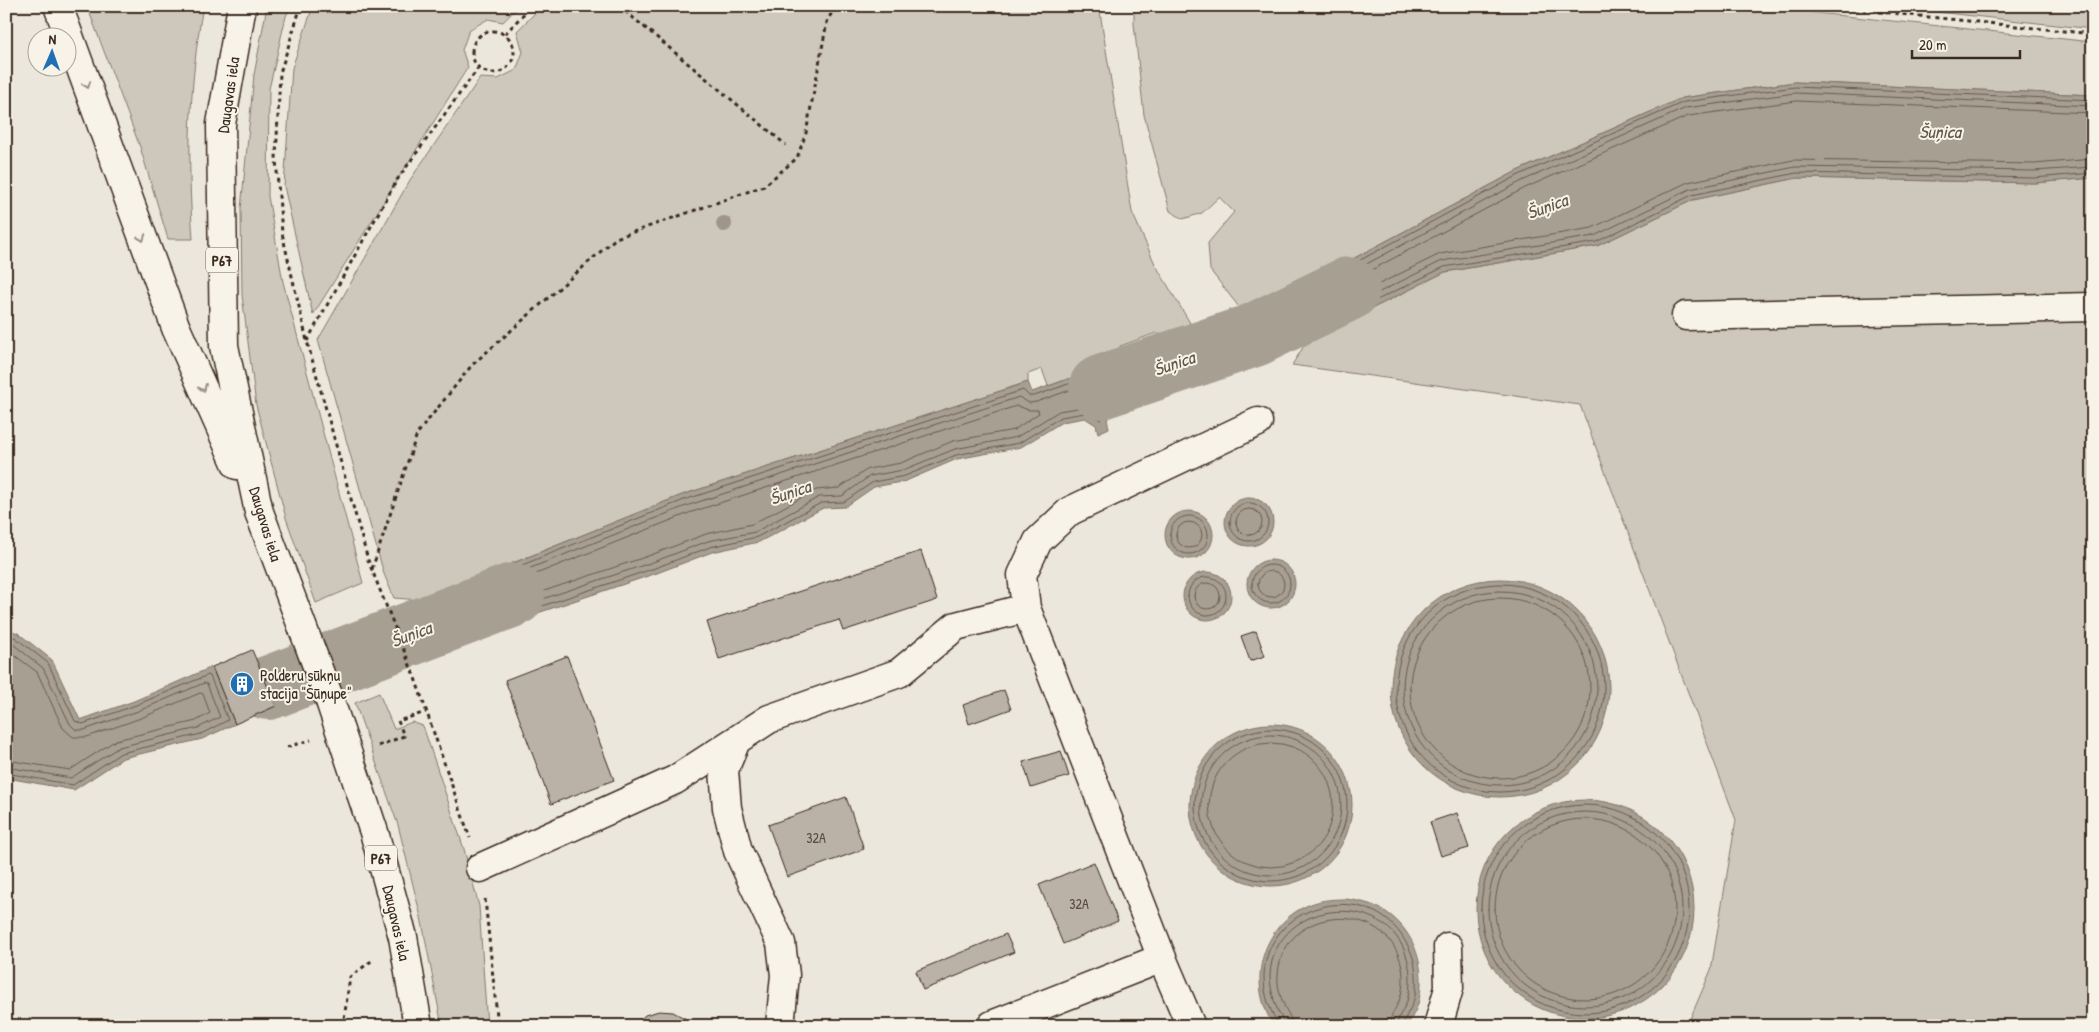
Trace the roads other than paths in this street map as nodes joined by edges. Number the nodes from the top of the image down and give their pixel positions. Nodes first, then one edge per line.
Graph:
1 (58, 6) edge
2 (242, 6) edge
3 (2093, 307) edge
4 (1686, 316) dead end
5 (1258, 422) dead end
6 (258, 512) junction
7 (1026, 608) junction
8 (736, 741) junction
9 (480, 868) dead end
10 (1448, 947) dead end
11 (1162, 958) junction
12 (992, 1025) edge
13 (418, 1026) edge
14 (780, 1026) edge
15 (1191, 1026) edge
16 (1438, 1026) edge

1 -> 6 main road
2 - 6 main road, Daugavas iela / P67
3 - 4 main road
5 - 7 main road
6 - 13 main road, Daugavas iela / P67
7 - 8 main road
7 - 11 main road
8 - 9 main road
8 - 14 main road
10 - 16 main road
11 - 12 main road
11 - 15 main road

